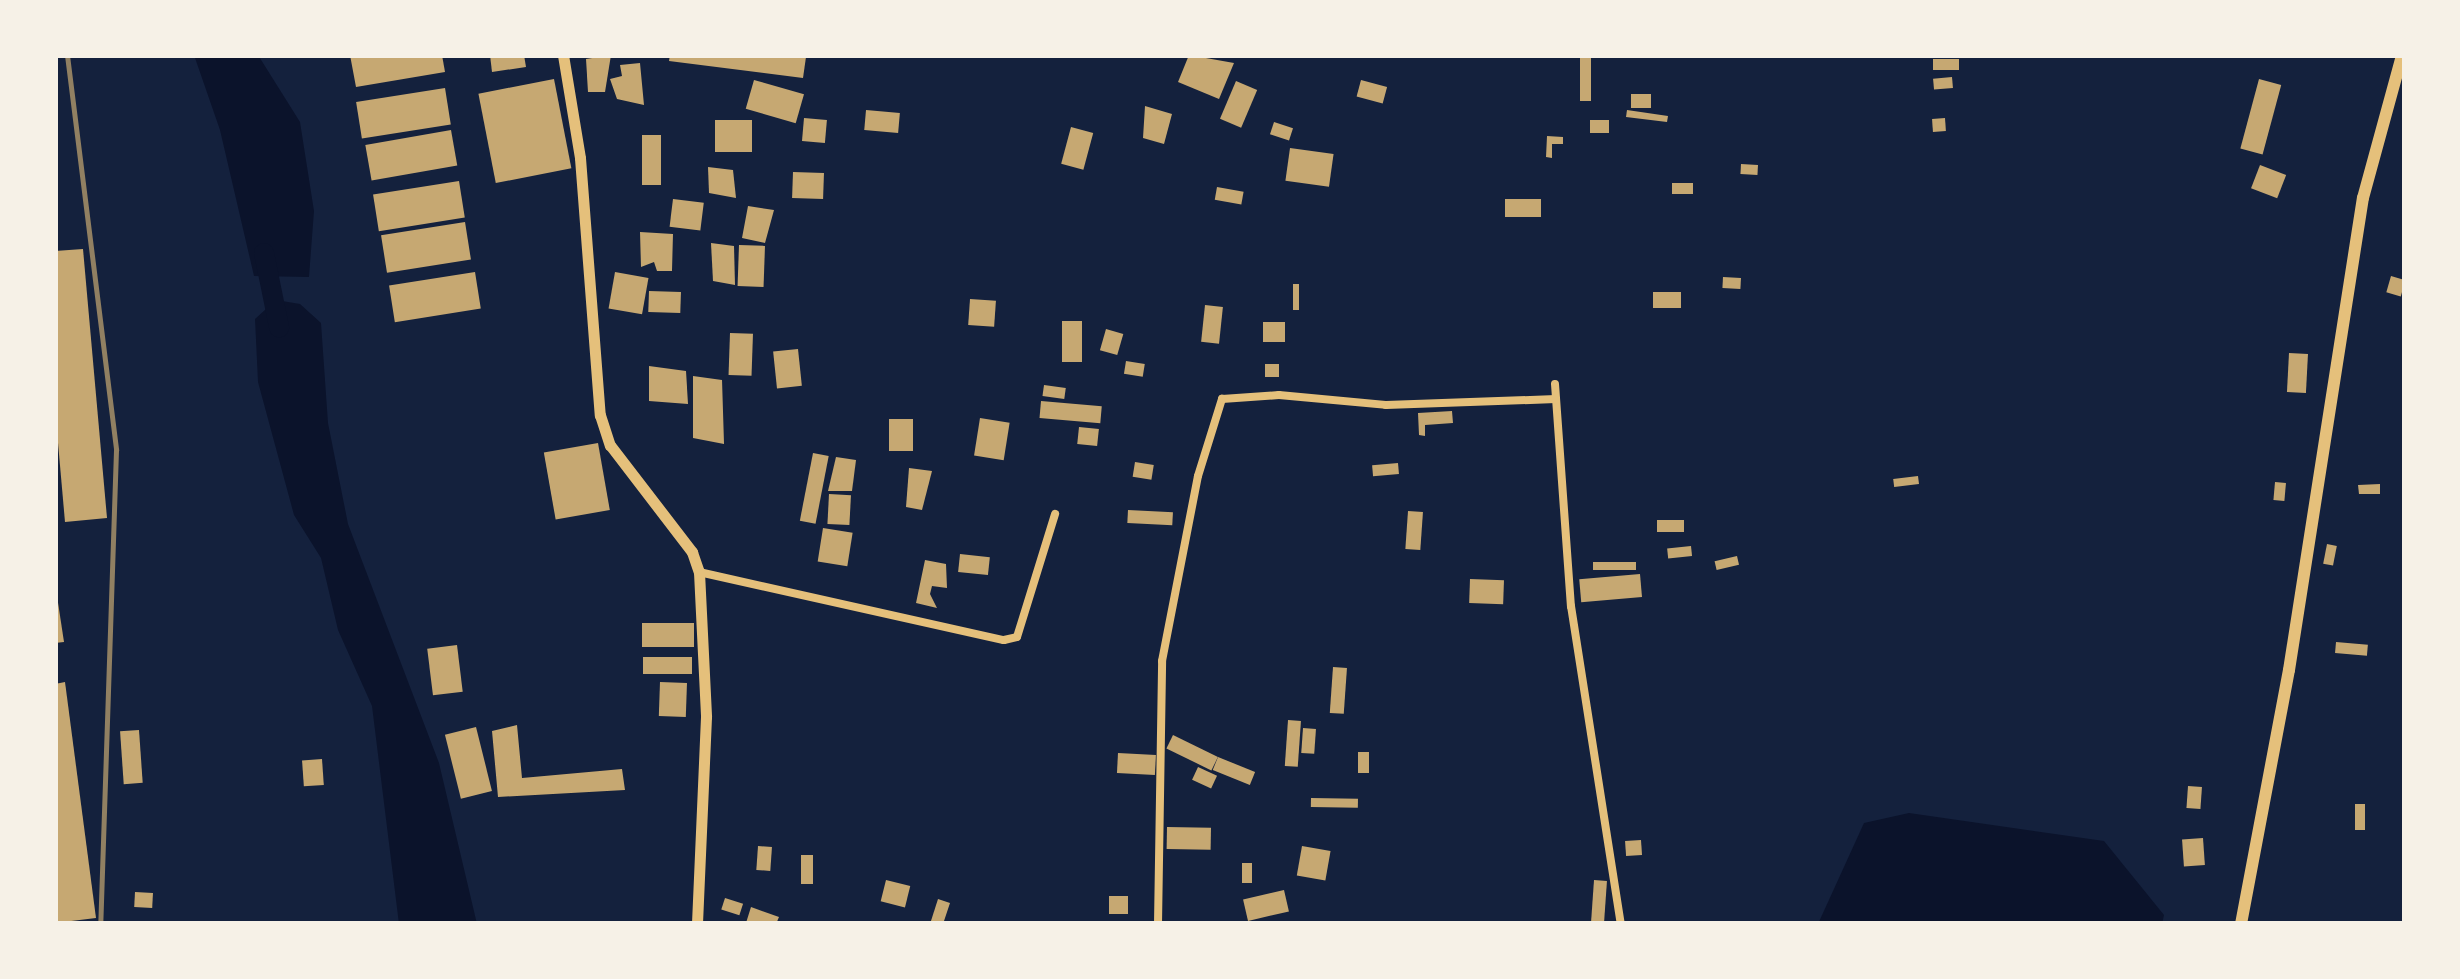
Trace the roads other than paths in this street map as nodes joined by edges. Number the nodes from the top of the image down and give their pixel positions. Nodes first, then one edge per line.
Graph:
1 (563, 55) edge
2 (2402, 55) edge
3 (1555, 384) dead end
4 (1556, 399) junction
5 (1054, 514) dead end
6 (699, 572) junction
7 (698, 924) edge
8 (1158, 924) edge
9 (1621, 924) edge
10 (2241, 924) edge

1 - 6 main road
2 - 10 main road
3 - 4 street
4 - 8 street
4 - 9 street
5 - 6 street
6 - 7 main road

